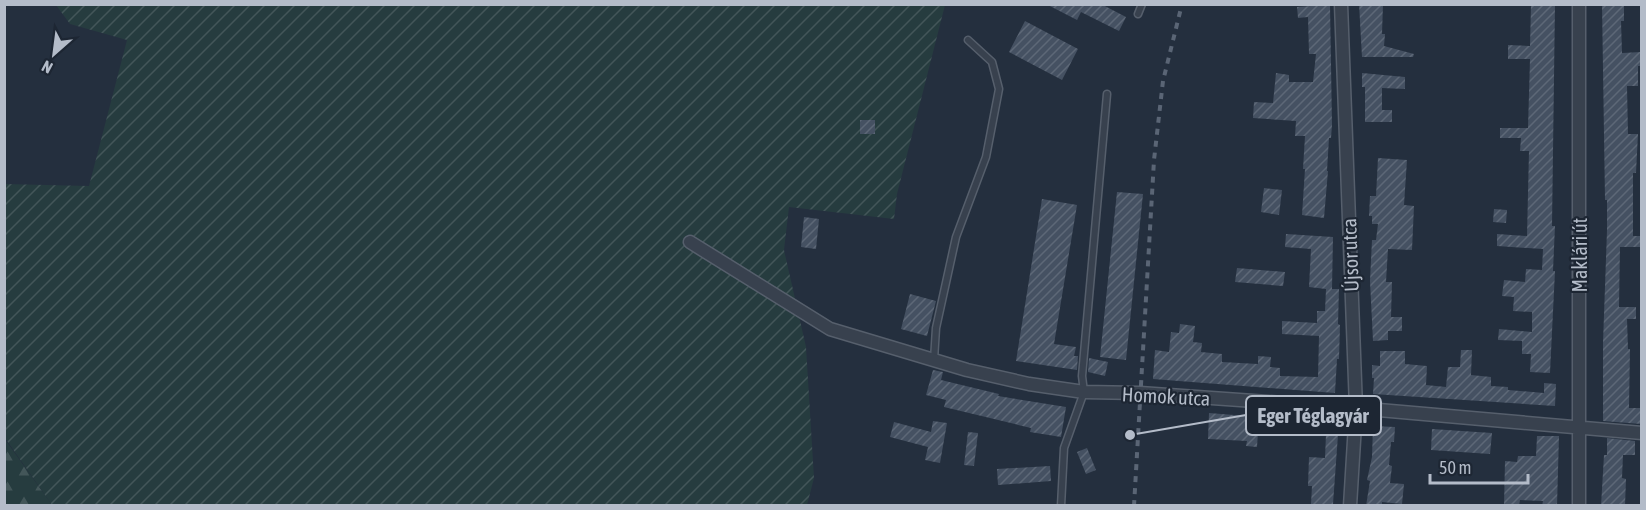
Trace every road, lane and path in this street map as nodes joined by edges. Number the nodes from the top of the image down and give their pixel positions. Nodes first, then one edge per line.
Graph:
1 (1142, 4) edge
2 (1341, 4) edge
3 (1579, 4) edge
4 (1138, 14) dead end
5 (968, 40) dead end
6 (1107, 94) dead end
7 (690, 242) dead end
8 (934, 360) junction
9 (1084, 392) junction
10 (1356, 408) junction
11 (1580, 428) junction
12 (1641, 433) edge
13 (1061, 506) edge
14 (1350, 506) edge
15 (1579, 506) edge

1 - 4 lane
2 - 10 street, Újsor utca
3 - 11 street, Maklári út
5 - 8 lane
6 - 9 lane
7 - 8 street, Homok utca
8 - 9 street, Homok utca
9 - 10 street, Homok utca
9 - 13 lane
10 - 11 street, Homok utca
10 - 14 street, Újsor utca
11 - 12 street, Homok utca
11 - 15 street, Maklári út

